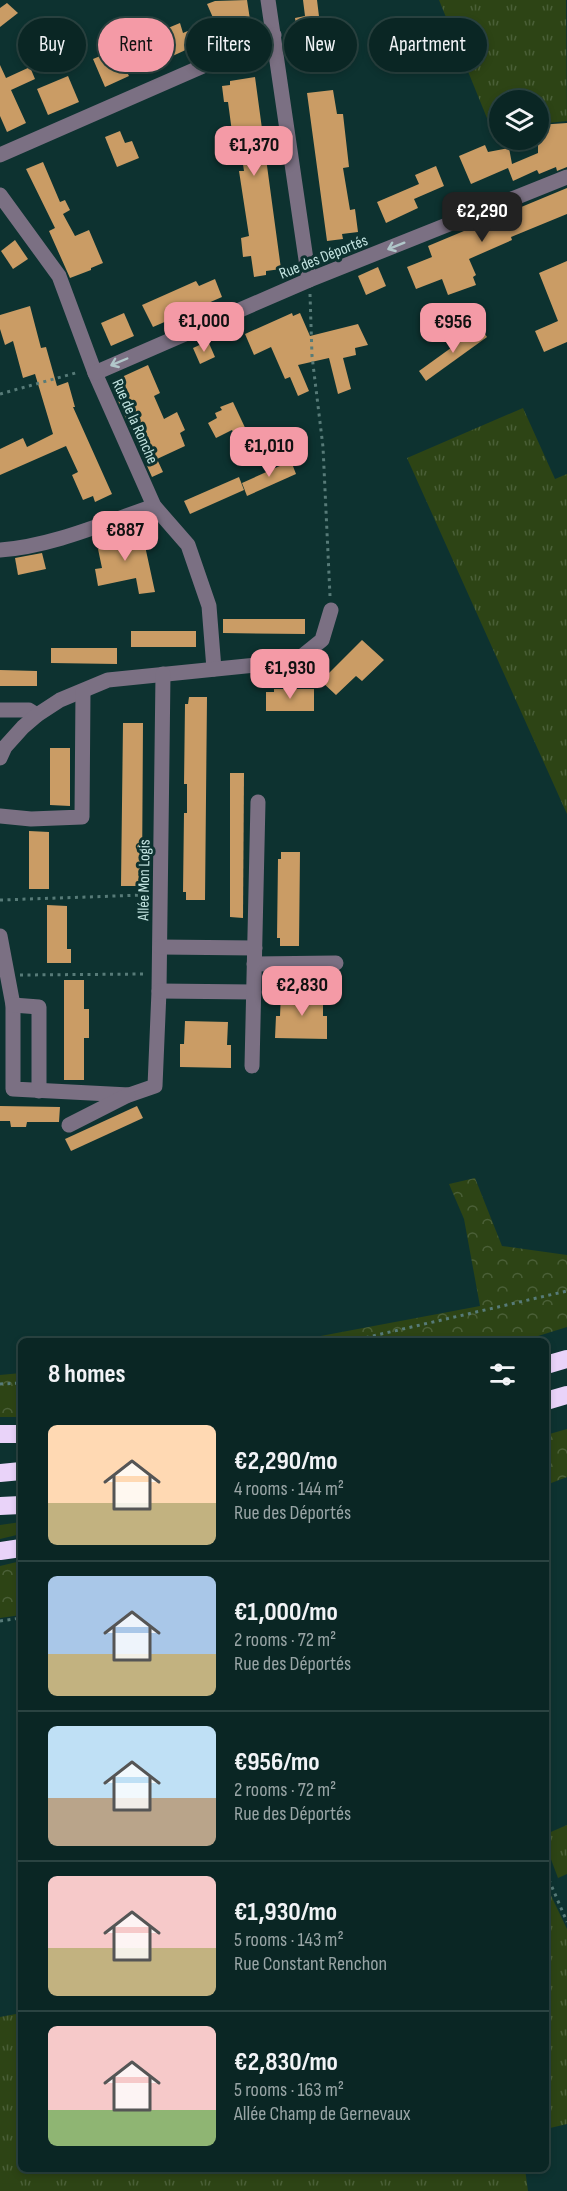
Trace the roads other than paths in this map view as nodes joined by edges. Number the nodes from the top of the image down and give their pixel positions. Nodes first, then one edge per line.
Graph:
1 (268, 0) edge
2 (274, 34) junction
3 (0, 155) edge
4 (567, 177) edge
5 (0, 195) edge
6 (309, 280) junction
7 (94, 370) junction
8 (154, 506) junction
9 (0, 550) edge
10 (331, 610) road end
11 (214, 669) junction
12 (163, 674) junction
13 (83, 691) junction
14 (0, 711) edge
15 (37, 715) junction
16 (0, 758) edge
17 (258, 802) dead end
18 (0, 816) edge
19 (0, 936) edge
20 (160, 947) junction
21 (255, 948) junction
22 (336, 963) dead end
23 (254, 964) junction
24 (159, 991) junction
25 (254, 992) junction
26 (8, 998) edge
27 (252, 1066) dead end
28 (39, 1091) junction
29 (129, 1095) junction
30 (69, 1125) dead end
31 (567, 1359) edge
32 (549, 1364) edge
33 (567, 1395) edge
34 (549, 1400) edge
35 (0, 1434) edge
36 (18, 1434) edge
37 (18, 1471) edge
38 (0, 1473) edge
39 (18, 1505) edge
40 (0, 1506) edge
41 (18, 1548) edge
42 (0, 1551) edge

1 - 2 street
2 - 3 street
2 - 6 street
4 -> 6 street, Rue des Déportés
5 - 7 street, Rue de la Ronche
6 -> 7 street, Rue des Déportés
7 - 8 street, Rue de la Ronche
8 - 9 street
8 - 11 street, Rue de la Ronche
10 - 11 street
11 - 12 street
12 - 13 street
12 - 20 street, Allée Mon Logis
13 - 15 street
13 - 18 street
14 - 15 street
15 - 16 street
17 - 21 street
19 - 26 street
20 - 21 street
20 - 24 street, Allée Mon Logis
21 - 23 street
22 - 23 street
23 - 25 street
24 - 25 street
24 - 29 street, Allée Mon Logis
25 - 27 street
26 - 28 street
26 - 28 street
28 - 29 street
29 - 30 street
31 - 32 highway
33 - 34 highway
35 - 36 highway
37 - 38 highway
39 - 40 highway
41 - 42 highway

